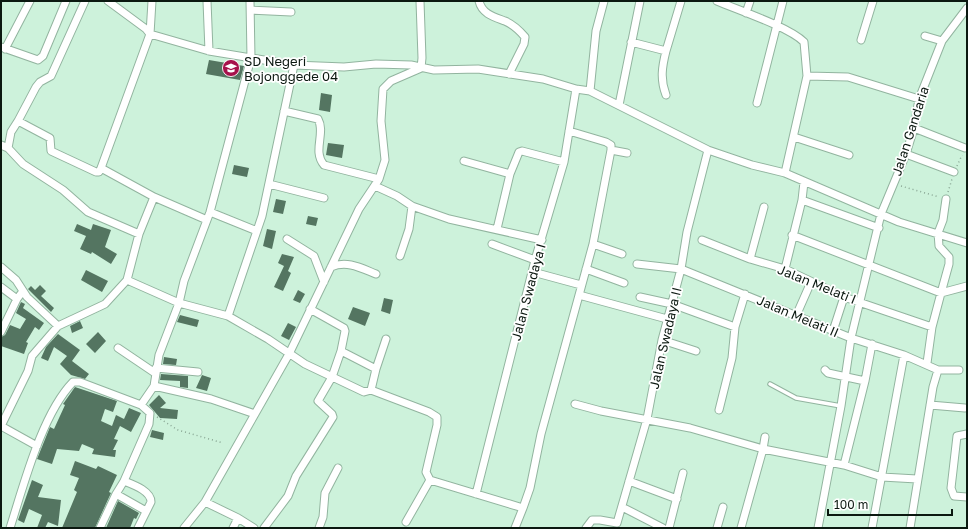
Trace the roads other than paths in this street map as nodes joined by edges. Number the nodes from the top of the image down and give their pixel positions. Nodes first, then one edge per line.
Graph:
1 (30, 1) edge
2 (66, 1) edge
3 (85, 1) edge
4 (108, 1) edge
5 (152, 1) edge
6 (207, 1) edge
7 (250, 1) edge
8 (420, 1) edge
9 (479, 1) edge
10 (604, 1) edge
11 (640, 1) edge
12 (681, 1) edge
13 (717, 1) edge
14 (750, 1) edge
15 (783, 1) edge
16 (873, 1) edge
17 (967, 8) edge
18 (250, 10) junction
19 (291, 12) dead end
20 (746, 13) junction
21 (775, 26) junction
22 (150, 34) junction
23 (925, 36) dead end
24 (861, 40) dead end
25 (942, 41) junction
26 (631, 42) junction
27 (3, 48) edge
28 (209, 51) junction
29 (666, 51) junction
30 (251, 58) junction
31 (294, 65) junction
32 (421, 68) junction
33 (509, 74) junction
34 (807, 76) junction
35 (576, 89) junction
36 (590, 91) junction
37 (666, 95) dead end
38 (919, 99) junction
39 (757, 103) dead end
40 (619, 105) junction
41 (284, 111) junction
42 (18, 121) junction
43 (914, 128) junction
44 (569, 131) junction
45 (794, 137) junction
46 (4, 146) edge
47 (965, 148) dead end
48 (611, 150) junction
49 (708, 150) junction
50 (627, 153) dead end
51 (906, 154) junction
52 (849, 155) dead end
53 (464, 161) dead end
54 (564, 162) junction
55 (101, 168) junction
56 (785, 172) junction
57 (954, 172) dead end
58 (510, 174) junction
59 (804, 182) junction
60 (377, 183) junction
61 (269, 184) junction
62 (154, 197) junction
63 (324, 198) dead end
64 (946, 199) road end
65 (802, 200) junction
66 (412, 206) junction
67 (764, 207) dead end
68 (210, 212) junction
69 (881, 214) junction
70 (207, 220) junction
71 (879, 228) junction
72 (497, 229) junction
73 (257, 231) junction
74 (938, 233) junction
75 (139, 234) junction
76 (792, 235) junction
77 (287, 240) dead end
78 (542, 240) junction
79 (702, 240) dead end
80 (492, 244) dead end
81 (593, 244) junction
82 (967, 244) edge
83 (622, 254) dead end
84 (400, 256) dead end
85 (750, 259) junction
86 (535, 260) junction
87 (637, 264) dead end
88 (869, 266) junction
89 (1, 267) edge
90 (331, 268) junction
91 (681, 269) junction
92 (785, 269) junction
93 (586, 270) junction
94 (533, 272) junction
95 (376, 274) dead end
96 (127, 280) junction
97 (324, 282) junction
98 (811, 282) junction
99 (624, 283) dead end
100 (581, 285) junction
101 (1, 286) edge
102 (967, 286) edge
103 (22, 291) junction
104 (941, 293) junction
105 (579, 294) junction
106 (745, 294) junction
107 (640, 297) dead end
108 (844, 297) junction
109 (17, 299) junction
110 (860, 302) junction
111 (179, 303) junction
112 (672, 304) junction
113 (310, 309) junction
114 (228, 316) junction
115 (796, 316) junction
116 (667, 319) junction
117 (4, 320) edge
118 (58, 326) junction
119 (735, 327) junction
120 (932, 327) junction
121 (833, 331) junction
122 (1, 332) edge
123 (851, 338) junction
124 (386, 339) dead end
125 (662, 340) junction
126 (872, 344) junction
127 (118, 348) dead end
128 (342, 351) junction
129 (696, 351) dead end
130 (289, 354) junction
131 (904, 355) junction
132 (927, 363) junction
133 (376, 369) junction
134 (156, 370) junction
135 (825, 370) dead end
136 (938, 370) junction
137 (959, 370) dead end
138 (198, 372) dead end
139 (332, 377) junction
140 (844, 378) junction
141 (866, 381) junction
142 (770, 384) dead end
143 (154, 386) junction
144 (371, 390) junction
145 (575, 404) dead end
146 (141, 405) junction
147 (930, 405) junction
148 (841, 406) junction
149 (965, 408) dead end
150 (719, 410) dead end
151 (255, 414) junction
152 (647, 419) junction
153 (1, 426) edge
154 (967, 434) edge
155 (765, 437) dead end
156 (37, 446) junction
157 (763, 449) junction
158 (830, 463) junction
159 (844, 466) junction
160 (338, 468) dead end
161 (683, 473) dead end
162 (882, 477) junction
163 (917, 479) junction
164 (124, 480) junction
165 (430, 480) junction
166 (629, 481) junction
167 (116, 494) junction
168 (476, 494) junction
169 (967, 497) edge
170 (677, 499) junction
171 (205, 502) junction
172 (622, 507) junction
173 (723, 507) dead end
174 (523, 508) junction
175 (146, 511) junction
176 (238, 518) junction
177 (406, 522) dead end
178 (618, 526) edge
179 (10, 528) edge
180 (100, 528) edge
181 (138, 528) edge
182 (184, 528) edge
183 (233, 528) edge
184 (254, 528) edge
185 (264, 528) edge
186 (318, 528) edge
187 (515, 528) edge
188 (586, 528) edge
189 (663, 528) edge
190 (669, 528) edge
191 (717, 528) edge
192 (741, 528) edge
193 (818, 528) edge
194 (872, 528) edge
195 (910, 528) edge

1 - 27 street
2 - 27 street
3 - 42 street
4 - 22 street
5 - 22 street
6 - 28 street
7 - 18 street
8 - 32 street
9 - 33 street
10 - 36 street
11 - 26 street
12 - 29 street
13 - 20 street
14 - 20 street
15 - 21 street
16 - 24 street
17 - 25 street, Jalan Gandaria
18 - 19 street
18 - 30 street
20 - 21 street
21 - 34 street
21 - 39 street
22 - 28 street
22 - 55 street
23 - 25 street
25 - 38 street, Jalan Gandaria
26 - 29 street
26 - 40 street
28 - 30 street
29 - 37 street
30 - 31 street
30 - 68 street
31 - 32 street
31 - 41 street
32 - 33 street
32 - 60 street
33 - 35 street
34 - 38 street
34 - 45 street
35 - 36 street
35 - 44 street, Jalan Swadaya I
36 - 40 street
38 - 43 street, Jalan Gandaria
40 - 49 street
41 - 60 street
41 - 61 street
42 - 46 street
42 - 55 street
43 - 47 street
43 - 51 street, Jalan Gandaria
44 - 48 street
44 - 54 street, Jalan Swadaya I
45 - 52 street
45 - 56 street
46 - 75 street
48 - 50 street
48 - 81 street
49 - 56 street
49 - 91 street, Jalan Swadaya II
51 - 57 street
51 - 69 street, Jalan Gandaria
53 - 58 street
54 - 58 street
54 - 78 street, Jalan Swadaya I
55 - 62 street
56 - 59 street
58 - 72 street
59 - 65 street
59 - 69 street
60 - 66 street
60 - 90 street
61 - 63 street
61 - 73 street
62 - 70 street
62 - 75 street
64 - 74 street
65 - 71 street
65 - 76 street
66 - 72 street
66 - 84 street
67 - 85 street
68 - 70 street
68 - 73 street
69 - 71 street, Jalan Gandaria
69 - 74 street
70 - 111 street
71 - 88 street, Jalan Gandaria
72 - 78 street
73 - 114 street
74 - 82 street
74 - 104 street
75 - 96 street
76 - 88 street
76 - 92 street
77 - 97 street
78 - 86 street, Jalan Swadaya I
79 - 85 street, Jalan Melati I
80 - 86 street
81 - 83 street
81 - 93 street
85 - 92 street, Jalan Melati I
86 - 94 street, Jalan Swadaya I
87 - 91 street, Jalan Melati II
88 - 104 street
88 - 110 street, Jalan Gandaria
89 - 103 street
90 - 95 street
90 - 97 street
91 - 106 street, Jalan Melati II
91 - 112 street, Jalan Swadaya II
92 - 98 street, Jalan Melati I
93 - 99 street
93 - 100 street
94 - 100 street
94 - 168 street, Jalan Swadaya I
96 - 111 street
96 - 118 street
97 - 113 street
98 - 108 street, Jalan Melati I
98 - 115 street
100 - 105 street
101 - 109 street
102 - 104 street
103 - 109 street
103 - 118 street
104 - 120 street
105 - 116 street
105 - 174 street
106 - 115 street, Jalan Melati II
106 - 119 street
107 - 112 street
108 - 110 street, Jalan Melati I
108 - 121 street
109 - 117 street
110 - 120 street, Jalan Melati I
110 - 123 street, Jalan Gandaria
111 - 114 street
111 - 134 street
112 - 116 street, Jalan Swadaya II
112 - 119 street
113 - 128 street
113 - 130 street
114 - 130 street
115 - 121 street, Jalan Melati II
116 - 125 street, Jalan Swadaya II
117 - 122 street
118 - 153 street
119 - 150 street
120 - 132 street
121 - 123 street, Jalan Melati II
123 - 126 street, Jalan Melati II
123 - 140 street, Jalan Gandaria
124 - 133 street
125 - 129 street
125 - 152 street, Jalan Swadaya II
126 - 131 street, Jalan Melati II
126 - 141 street
127 - 134 street
128 - 133 street
128 - 139 street
130 - 139 street
130 - 151 street
131 - 132 street, Jalan Melati II
131 - 162 street
132 - 136 street, Jalan Melati II
133 - 144 street
134 - 138 street
134 - 143 street
135 - 140 street
136 - 137 street
136 - 147 street
139 - 144 street
139 - 185 street
140 - 141 street
140 - 148 street, Jalan Gandaria
141 - 159 street
142 - 148 lane
143 - 146 street
143 - 151 street
144 - 165 street
145 - 152 street
146 - 156 street
146 - 164 street
147 - 149 street
147 - 163 street
148 - 158 street, Jalan Gandaria
151 - 171 street
152 - 157 street
152 - 166 street, Jalan Swadaya II
153 - 156 street
154 - 169 street
155 - 157 street
156 - 179 street
157 - 158 street
157 - 192 street
158 - 159 street
158 - 193 street, Jalan Gandaria
159 - 162 street
160 - 186 street
161 - 170 street
162 - 163 street
162 - 194 street
163 - 195 street
164 - 167 street
164 - 175 street
165 - 168 street
165 - 177 street
166 - 170 street
166 - 172 street, Jalan Swadaya II
167 - 175 street
167 - 180 street
168 - 174 street
170 - 190 street
171 - 176 street
171 - 182 street
172 - 178 street, Jalan Swadaya II
172 - 189 street
173 - 191 street
174 - 187 street
175 - 181 street
176 - 183 street
176 - 184 street
178 - 188 street

